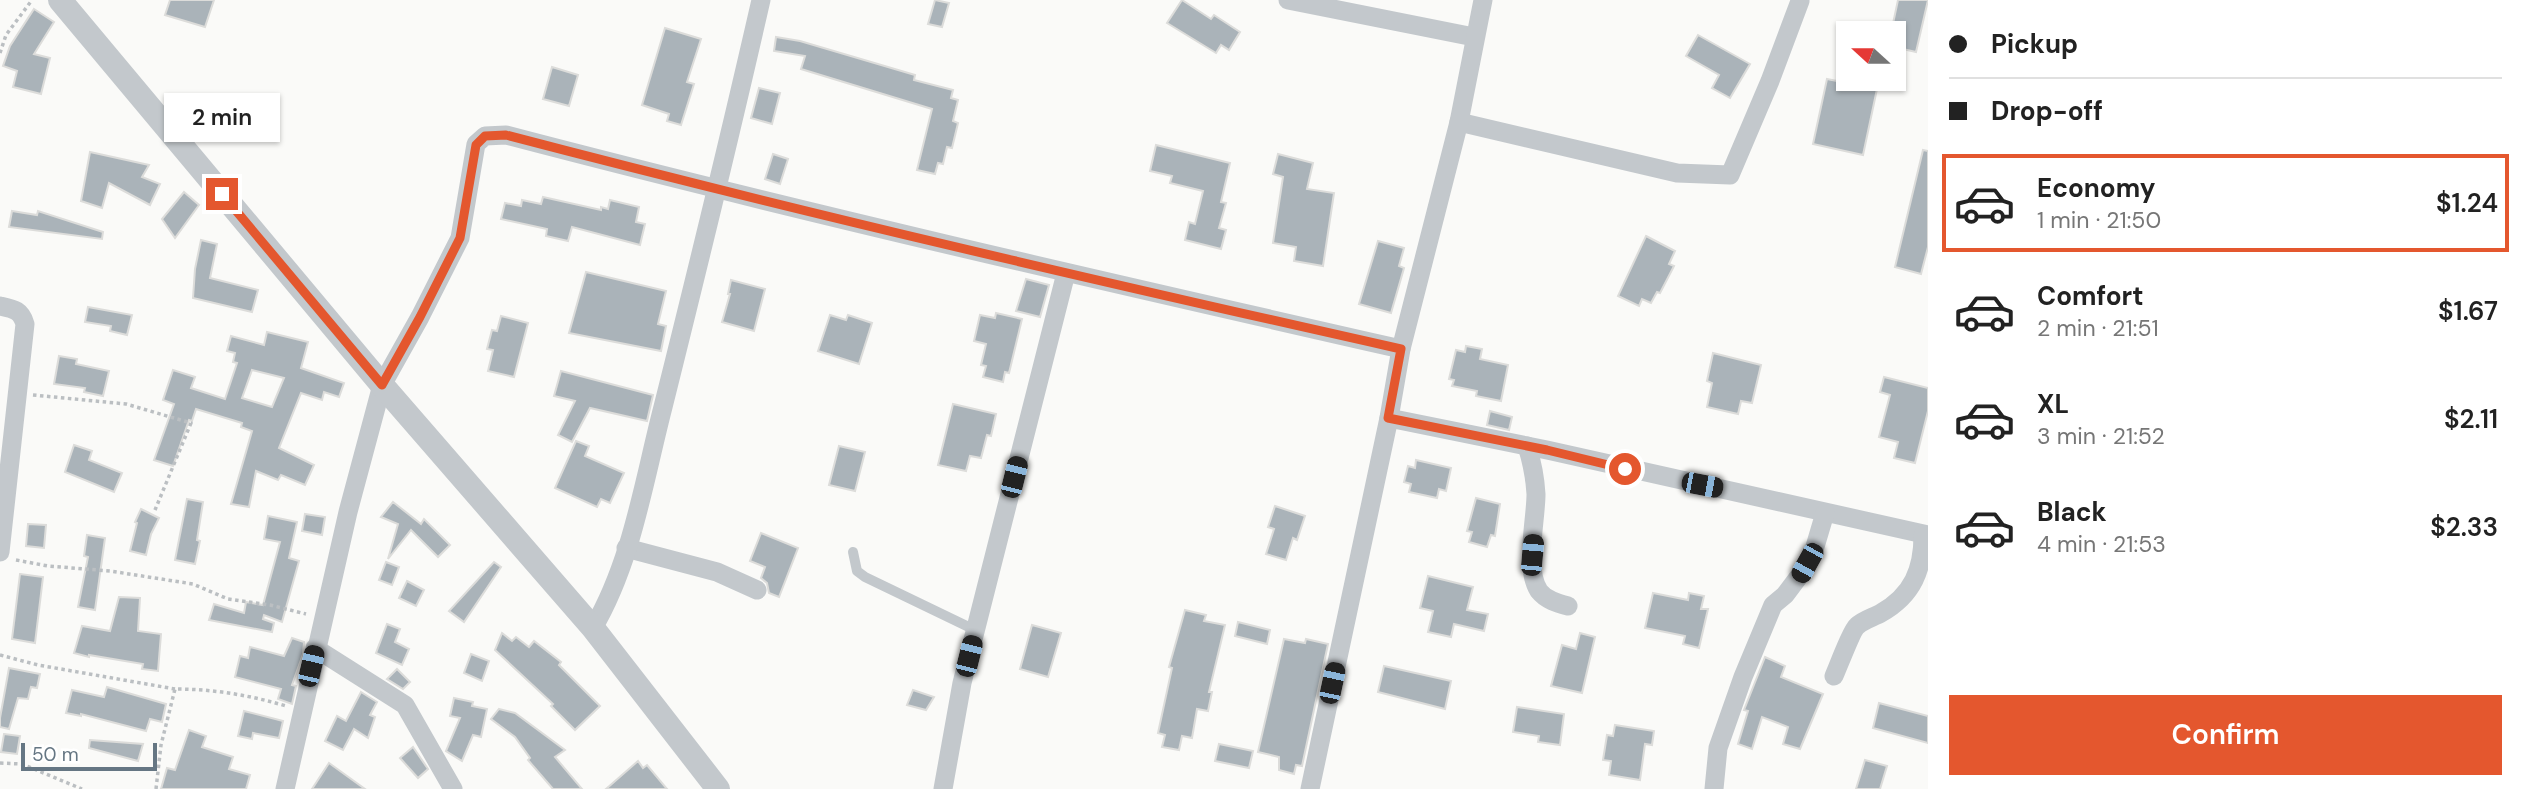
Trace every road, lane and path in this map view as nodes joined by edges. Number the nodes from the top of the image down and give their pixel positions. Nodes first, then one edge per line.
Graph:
1 (32, 0) edge
2 (60, 0) edge
3 (761, 0) edge
4 (1287, 0) edge
5 (1483, 0) edge
6 (1800, 1) edge
7 (1474, 37) junction
8 (0, 53) edge
9 (1459, 122) junction
10 (718, 190) junction
11 (1066, 273) junction
12 (0, 306) edge
13 (1401, 349) junction
14 (382, 385) junction
15 (17, 393) junction
16 (1388, 418) junction
17 (1527, 446) junction
18 (155, 510) dead end
19 (1825, 513) junction
20 (1925, 535) edge
21 (626, 548) junction
22 (853, 552) dead end
23 (6, 556) edge
24 (757, 590) dead end
25 (1568, 606) dead end
26 (323, 618) junction
27 (593, 628) junction
28 (975, 630) junction
29 (316, 648) junction
30 (0, 655) edge
31 (1834, 676) dead end
32 (175, 689) junction
33 (301, 710) junction
34 (0, 762) edge
35 (82, 789) edge
36 (156, 789) edge
37 (285, 789) edge
38 (453, 789) edge
39 (718, 789) edge
40 (943, 789) edge
41 (1310, 789) edge
42 (1714, 789) edge

1 - 8 path
2 - 14 street
3 - 10 street
4 - 7 street
5 - 7 street
6 - 9 street
7 - 9 street
9 - 13 street
10 - 11 street
10 - 14 street
10 - 21 street
11 - 13 street
11 - 28 street
12 - 15 street
13 - 16 street
14 - 26 street
14 - 27 street
15 - 18 path
15 - 23 street
16 - 17 street
16 - 41 street
17 - 19 street
17 - 25 street
19 - 20 street
19 - 42 street
20 - 31 street
21 - 24 street
21 - 27 street
22 - 28 lane
23 - 26 path
26 - 29 street
27 - 39 street
28 - 40 street
29 - 33 street
29 - 38 street
30 - 32 path
32 - 33 path
32 - 36 path
33 - 37 street
34 - 35 path

